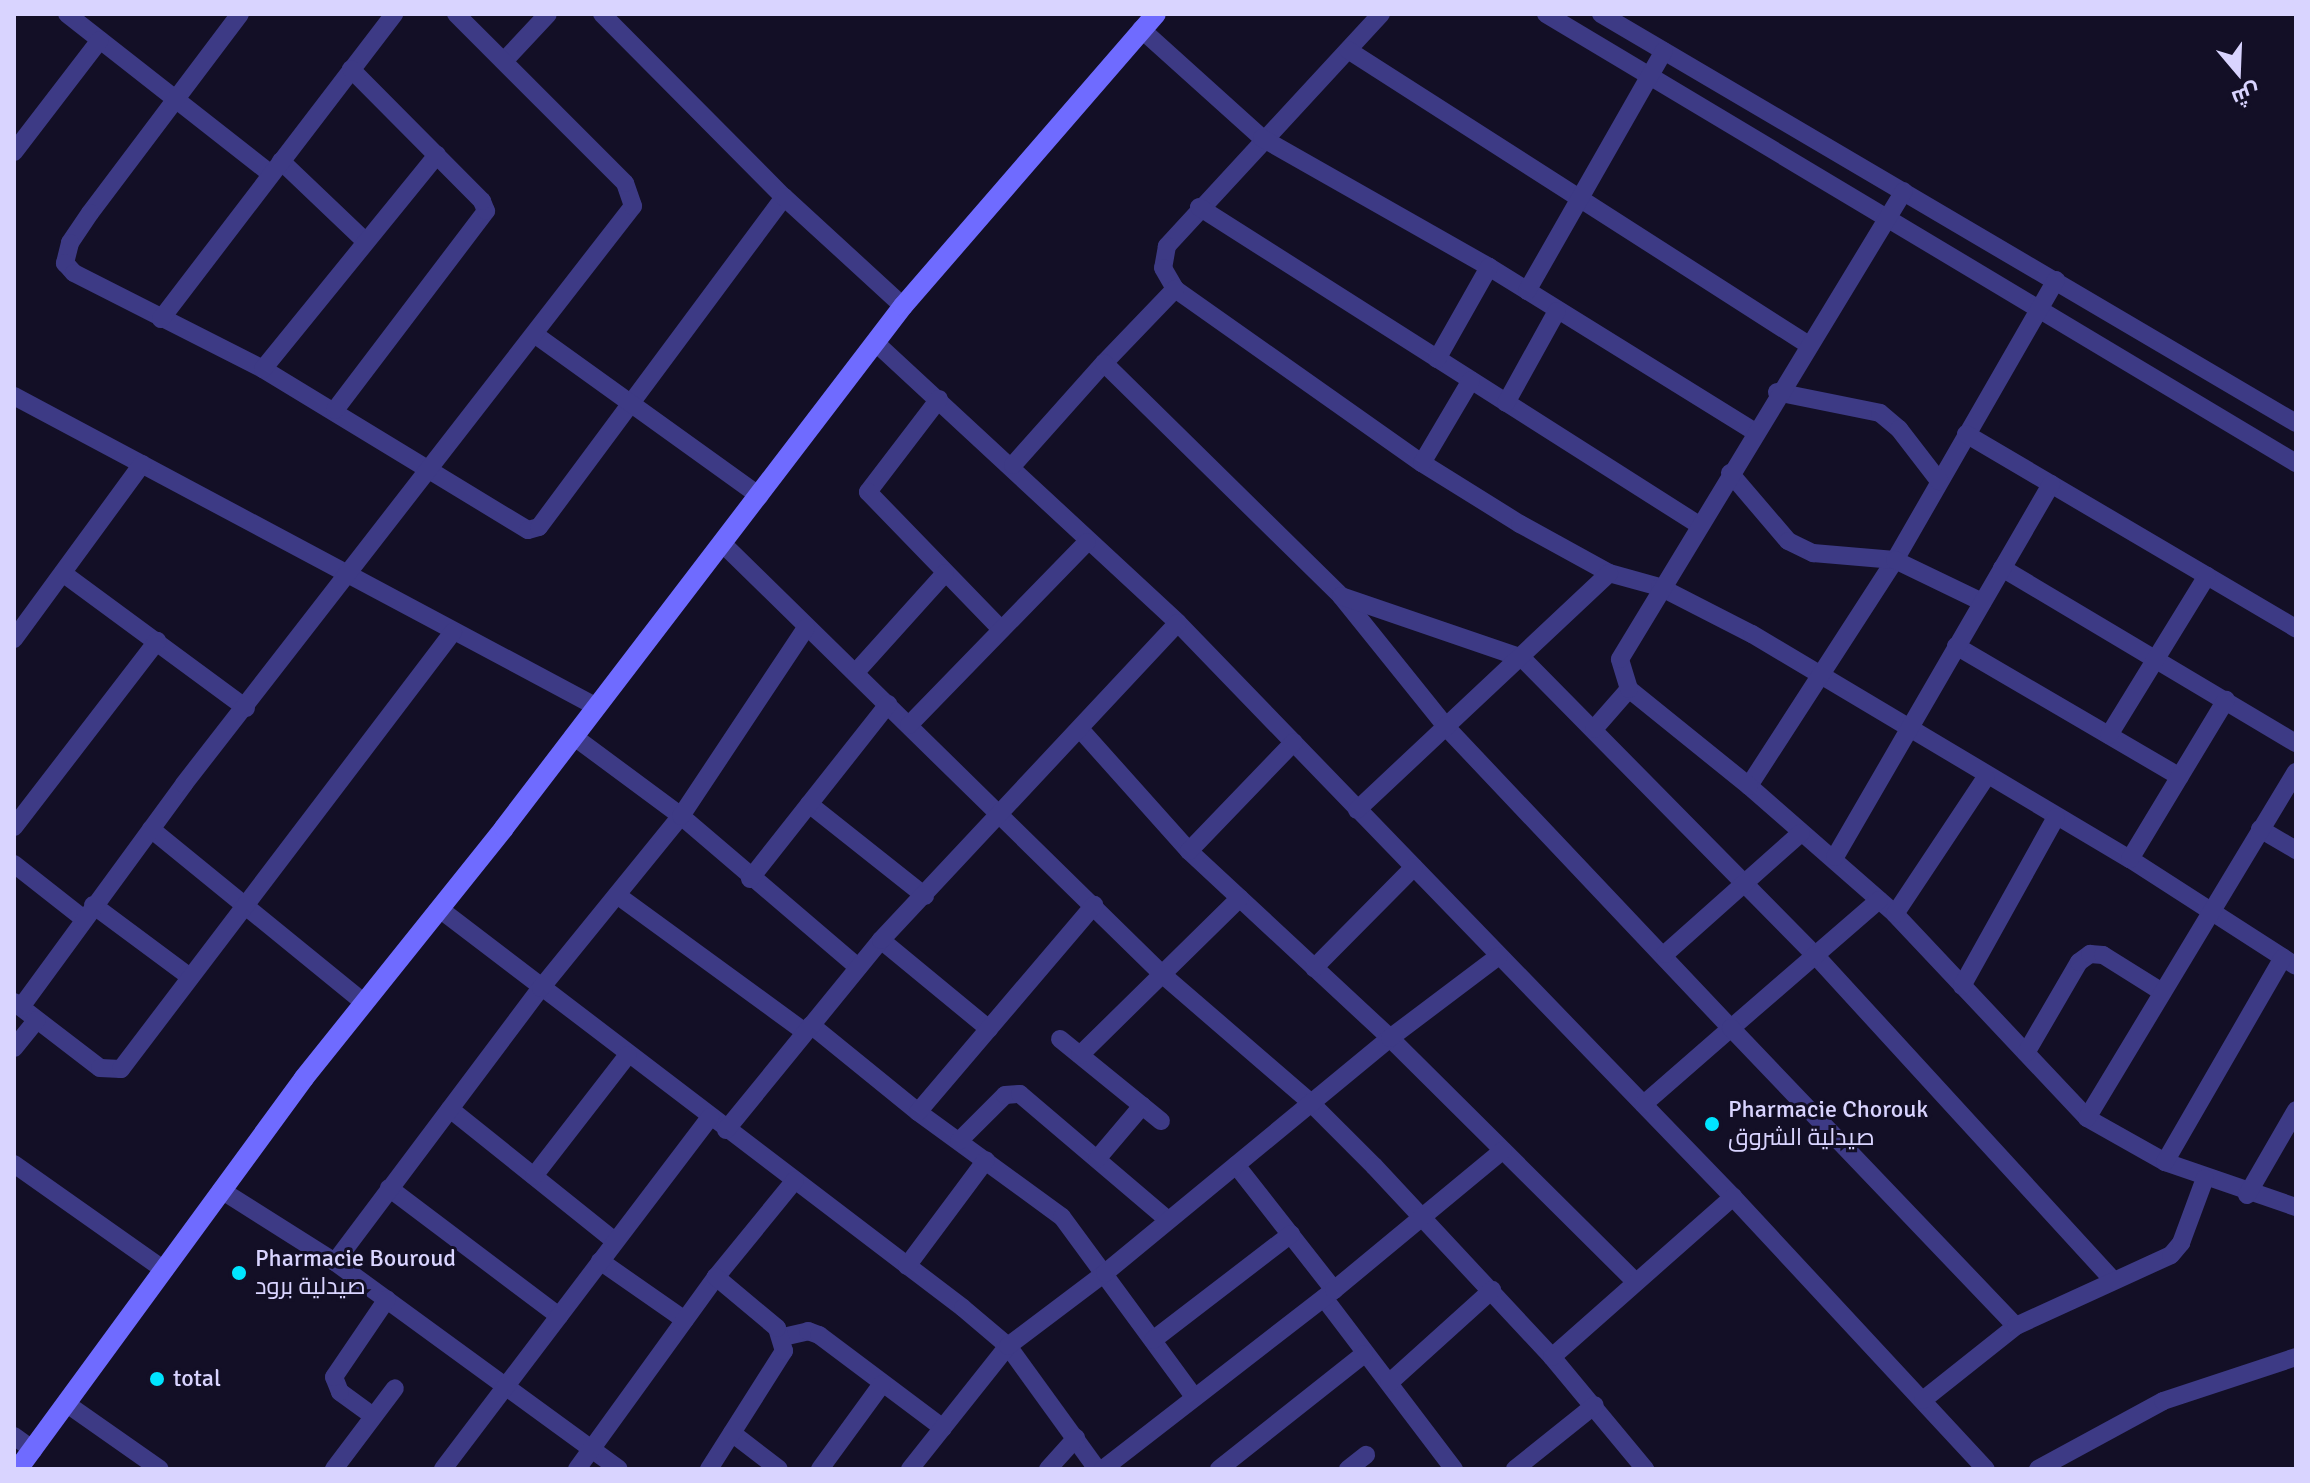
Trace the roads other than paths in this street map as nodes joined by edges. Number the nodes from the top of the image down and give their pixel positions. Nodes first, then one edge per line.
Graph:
1 (67, 14) edge
2 (240, 14) edge
3 (394, 14) edge
4 (456, 14) edge
5 (548, 14) edge
6 (602, 14) edge
7 (1381, 14) edge
8 (1546, 14) edge
9 (1601, 14) edge
10 (1148, 22) edge
11 (100, 40) junction
12 (1348, 50) junction
13 (1664, 51) junction
14 (504, 61) junction
15 (351, 69) junction
16 (1649, 77) junction
17 (175, 97) junction
18 (1262, 138) junction
19 (14, 152) edge
20 (437, 155) junction
21 (276, 167) junction
22 (1904, 191) junction
23 (784, 197) junction
24 (1579, 200) junction
25 (1199, 207) junction
26 (1886, 221) junction
27 (366, 242) junction
28 (1489, 267) junction
29 (2056, 280) junction
30 (1175, 289) junction
31 (1527, 291) junction
32 (903, 306) junction
33 (2039, 308) junction
34 (1557, 311) junction
35 (161, 319) junction
36 (537, 336) junction
37 (877, 344) junction
38 (1807, 344) junction
39 (1437, 359) junction
40 (1104, 363) junction
41 (263, 369) junction
42 (1471, 380) junction
43 (1777, 392) junction
44 (14, 396) edge
45 (939, 399) junction
46 (630, 401) junction
47 (1506, 403) junction
48 (335, 410) junction
49 (2296, 423) edge
50 (1754, 431) junction
51 (1966, 434) junction
52 (1422, 463) junction
53 (2296, 463) edge
54 (142, 464) junction
55 (1013, 465) junction
56 (432, 470) junction
57 (1730, 473) junction
58 (1939, 481) junction
59 (2051, 484) junction
60 (760, 496) junction
61 (1699, 525) junction
62 (1087, 542) junction
63 (723, 544) junction
64 (1895, 560) junction
65 (2002, 568) junction
66 (945, 573) junction
67 (1609, 573) junction
68 (64, 574) junction
69 (348, 575) junction
70 (2207, 576) junction
71 (1660, 587) junction
72 (1341, 596) junction
73 (1982, 602) junction
74 (1178, 623) junction
75 (999, 627) junction
76 (806, 628) junction
77 (2296, 628) edge
78 (453, 632) junction
79 (14, 639) edge
80 (157, 641) junction
81 (1956, 646) junction
82 (2157, 657) junction
83 (1522, 658) junction
84 (856, 672) junction
85 (1824, 675) junction
86 (1629, 689) junction
87 (2226, 700) junction
88 (888, 704) junction
89 (595, 706) junction
90 (246, 708) junction
91 (909, 725) junction
92 (1447, 728) junction
93 (1080, 729) junction
94 (1594, 729) junction
95 (1910, 731) junction
96 (2109, 735) junction
97 (573, 736) junction
98 (1294, 742) junction
99 (2296, 743) edge
100 (2296, 772) edge
101 (1986, 777) junction
102 (2180, 777) junction
103 (1749, 786) junction
104 (809, 804) junction
105 (1357, 810) junction
106 (1001, 815) junction
107 (681, 816) junction
108 (2056, 817) junction
109 (14, 827) edge
110 (151, 829) junction
111 (2260, 829) junction
112 (1801, 833) junction
113 (2296, 850) edge
114 (1189, 851) junction
115 (1835, 857) junction
116 (2130, 859) junction
117 (14, 864) edge
118 (1414, 867) junction
119 (750, 879) junction
120 (1745, 882) junction
121 (617, 895) junction
122 (925, 896) junction
123 (1240, 898) junction
124 (1879, 900) junction
125 (246, 904) junction
126 (1094, 905) junction
127 (441, 910) junction
128 (2211, 910) junction
129 (88, 912) junction
130 (1895, 914) junction
131 (881, 940) junction
132 (1665, 954) junction
133 (1499, 956) junction
134 (1816, 956) junction
135 (2290, 962) edge
136 (858, 967) junction
137 (1314, 968) junction
138 (1163, 975) junction
139 (190, 977) junction
140 (1962, 986) junction
141 (541, 988) junction
142 (2162, 992) junction
143 (364, 1003) junction
144 (18, 1005) edge
145 (37, 1020) junction
146 (1731, 1028) junction
147 (808, 1029) junction
148 (989, 1029) junction
149 (1390, 1038) junction
150 (1060, 1039) dead end
151 (14, 1048) edge
152 (2026, 1053) junction
153 (628, 1055) junction
154 (1080, 1055) junction
155 (1310, 1102) junction
156 (1644, 1104) junction
157 (1142, 1106) junction
158 (450, 1109) junction
159 (2296, 1110) edge
160 (918, 1112) junction
161 (710, 1117) junction
162 (2087, 1118) junction
163 (1161, 1121) dead end
164 (726, 1130) junction
165 (959, 1141) junction
166 (1503, 1150) junction
167 (1097, 1159) junction
168 (986, 1160) junction
169 (2165, 1162) junction
170 (14, 1164) edge
171 (1236, 1165) junction
172 (534, 1176) junction
173 (2205, 1178) junction
174 (795, 1180) junction
175 (389, 1188) junction
176 (221, 1190) junction
177 (2247, 1195) junction
178 (1733, 1197) junction
179 (2296, 1207) edge
180 (1421, 1216) junction
181 (1168, 1220) junction
182 (1291, 1234) junction
183 (615, 1241) junction
184 (600, 1261) junction
185 (335, 1262) junction
186 (907, 1266) junction
187 (164, 1270) junction
188 (1105, 1273) junction
189 (716, 1277) junction
190 (2113, 1280) junction
191 (1636, 1282) junction
192 (1492, 1290) junction
193 (1329, 1294) junction
194 (387, 1299) junction
195 (559, 1316) junction
196 (685, 1320) junction
197 (2016, 1326) junction
198 (783, 1337) junction
199 (1153, 1340) junction
200 (1008, 1346) junction
201 (1364, 1354) junction
202 (1552, 1357) junction
203 (2296, 1357) edge
204 (1389, 1383) junction
205 (506, 1384) junction
206 (882, 1384) junction
207 (395, 1388) dead end
208 (1194, 1397) junction
209 (1923, 1400) junction
210 (67, 1404) junction
211 (1595, 1405) junction
212 (373, 1416) junction
213 (943, 1428) junction
214 (732, 1433) junction
215 (14, 1436) edge
216 (1076, 1438) junction
217 (593, 1446) junction
218 (33, 1450) junction
219 (1366, 1455) dead end
220 (1230, 1466) edge
221 (1640, 1467) edge
222 (18, 1469) edge
223 (160, 1469) edge
224 (334, 1469) edge
225 (443, 1469) edge
226 (577, 1469) edge
227 (619, 1469) edge
228 (709, 1469) edge
229 (779, 1469) edge
230 (820, 1469) edge
231 (910, 1469) edge
232 (1048, 1469) edge
233 (1097, 1469) edge
234 (1103, 1469) edge
235 (1348, 1469) edge
236 (1454, 1469) edge
237 (1515, 1469) edge
238 (1986, 1469) edge
239 (2038, 1469) edge

1 - 11 street
2 - 17 street
3 - 15 street
4 - 14 street
5 - 14 street
6 - 23 street
7 - 12 street
8 - 16 street
9 - 13 street
10 - 18 street
10 - 32 main road
11 - 17 street
11 - 19 street
12 - 18 street
12 - 24 street
13 - 16 street
13 - 22 street
14 - 36 street
15 - 20 street
15 - 21 street
16 - 24 street
16 - 26 street
17 - 21 street
17 - 35 street
18 - 25 street
18 - 28 street
20 - 27 street
20 - 48 street
21 - 27 street
21 - 35 street
22 - 26 street
22 - 29 street
23 - 32 street
23 - 46 street
24 - 31 street
24 - 38 street
25 - 30 street
25 - 39 street
26 - 33 street
26 - 38 street
27 - 41 street
28 - 31 street
28 - 39 street
29 - 33 street
29 - 49 street
30 - 40 street
30 - 52 street
31 - 34 street
32 - 37 main road
33 - 51 street
33 - 53 street
34 - 47 street
34 - 50 street
35 - 41 street
36 - 46 street
36 - 56 street
37 - 45 street
37 - 60 main road
38 - 43 street
39 - 42 street
40 - 55 street
40 - 72 street
41 - 48 street
42 - 47 street
42 - 52 street
43 - 50 street
43 - 58 street
44 - 54 street
45 - 55 street
45 - 66 street
46 - 56 street
46 - 60 street
47 - 61 street
48 - 56 street
50 - 57 street
51 - 58 street
51 - 59 street
52 - 67 street
54 - 68 street
54 - 69 street
55 - 62 street
56 - 69 street
57 - 61 street
57 - 64 street
58 - 64 street
59 - 65 street
59 - 70 street
60 - 63 main road
61 - 71 street
62 - 74 street
62 - 75 street
63 - 76 street
63 - 89 main road
64 - 73 street
64 - 85 street
65 - 73 street
65 - 82 street
66 - 75 street
66 - 84 street
67 - 71 street
67 - 83 street
68 - 79 street
68 - 80 street
69 - 78 street
69 - 90 street
70 - 77 street
70 - 82 street
71 - 85 street
71 - 86 street
72 - 83 street
72 - 92 street
73 - 81 street
74 - 93 street
74 - 98 street
75 - 91 street
76 - 84 street
76 - 107 street
78 - 89 street
78 - 125 street
80 - 90 street
80 - 109 street
81 - 95 street
81 - 96 street
82 - 87 street
82 - 96 street
83 - 92 street
83 - 94 street
84 - 88 street
85 - 95 street
85 - 103 street
86 - 94 street
86 - 103 street
87 - 99 street
87 - 102 street
88 - 91 street
88 - 104 street
89 - 97 main road
90 - 110 street
91 - 106 street
92 - 105 street
92 - 132 street
93 - 106 street
93 - 114 street
94 - 120 street
95 - 101 street
95 - 115 street
96 - 102 street
97 - 107 street
97 - 127 main road
98 - 105 street
98 - 114 street
100 - 111 street
101 - 108 street
101 - 130 street
102 - 116 street
103 - 112 street
104 - 119 street
104 - 122 street
105 - 118 street
106 - 122 street
106 - 126 street
107 - 119 street
107 - 121 street
108 - 116 street
108 - 140 street
110 - 125 street
110 - 129 street
111 - 113 street
111 - 128 street
112 - 115 street
112 - 120 street
114 - 123 street
115 - 124 street
116 - 128 street
117 - 129 street
118 - 133 street
118 - 137 street
119 - 136 street
120 - 132 street
120 - 134 street
121 - 141 street
121 - 147 street
122 - 131 street
123 - 137 street
123 - 138 street
124 - 130 street
124 - 134 street
125 - 139 street
125 - 143 street
126 - 138 street
126 - 148 street
127 - 141 street
127 - 143 main road
128 - 135 street
128 - 142 street
129 - 139 street
129 - 144 street
130 - 140 street
131 - 136 street
131 - 148 street
132 - 146 street
133 - 149 street
133 - 156 street
134 - 146 street
134 - 190 street
135 - 169 street
136 - 147 street
137 - 149 street
138 - 154 street
138 - 155 street
139 - 145 street
140 - 152 street
141 - 153 street
141 - 158 street
142 - 152 street
142 - 162 street
143 - 176 main road
144 - 145 street
145 - 151 street
146 - 156 street
146 - 197 street
147 - 160 street
147 - 164 street
148 - 160 street
149 - 155 street
149 - 166 street
150 - 154 street
152 - 162 street
153 - 161 street
153 - 172 street
154 - 157 street
155 - 171 street
155 - 180 street
156 - 178 street
157 - 163 street
157 - 167 street
158 - 172 street
158 - 175 street
159 - 177 street
160 - 165 street
161 - 164 street
161 - 183 street
162 - 169 street
164 - 174 street
165 - 167 street
165 - 168 street
166 - 180 street
166 - 191 street
167 - 181 street
168 - 186 street
168 - 188 street
169 - 173 street
170 - 187 street
171 - 181 street
171 - 182 street
172 - 183 street
173 - 177 street
173 - 190 street
174 - 186 street
174 - 189 street
175 - 185 street
175 - 195 street
176 - 185 street
176 - 187 main road
177 - 179 street
178 - 191 street
178 - 209 street
180 - 192 street
180 - 193 street
181 - 188 street
182 - 193 street
182 - 199 street
183 - 184 street
184 - 195 street
184 - 196 street
185 - 194 street
186 - 200 street
187 - 210 main road
188 - 199 street
188 - 200 street
189 - 196 street
189 - 198 street
190 - 197 street
191 - 202 street
192 - 202 street
192 - 204 street
193 - 201 street
193 - 208 street
194 - 205 street
194 - 212 street
195 - 205 street
196 - 217 street
197 - 209 street
198 - 206 street
198 - 214 street
199 - 208 street
200 - 213 street
200 - 216 street
201 - 204 street
201 - 220 street
202 - 211 street
203 - 239 street
204 - 236 street
205 - 217 street
205 - 225 street
206 - 213 street
206 - 230 street
207 - 212 street
208 - 234 street
209 - 238 street
210 - 218 main road
210 - 223 street
211 - 221 street
211 - 237 street
212 - 224 street
213 - 231 street
214 - 228 street
214 - 229 street
215 - 218 street
216 - 232 street
216 - 233 street
217 - 226 street
217 - 227 street
218 - 222 main road
219 - 235 street

